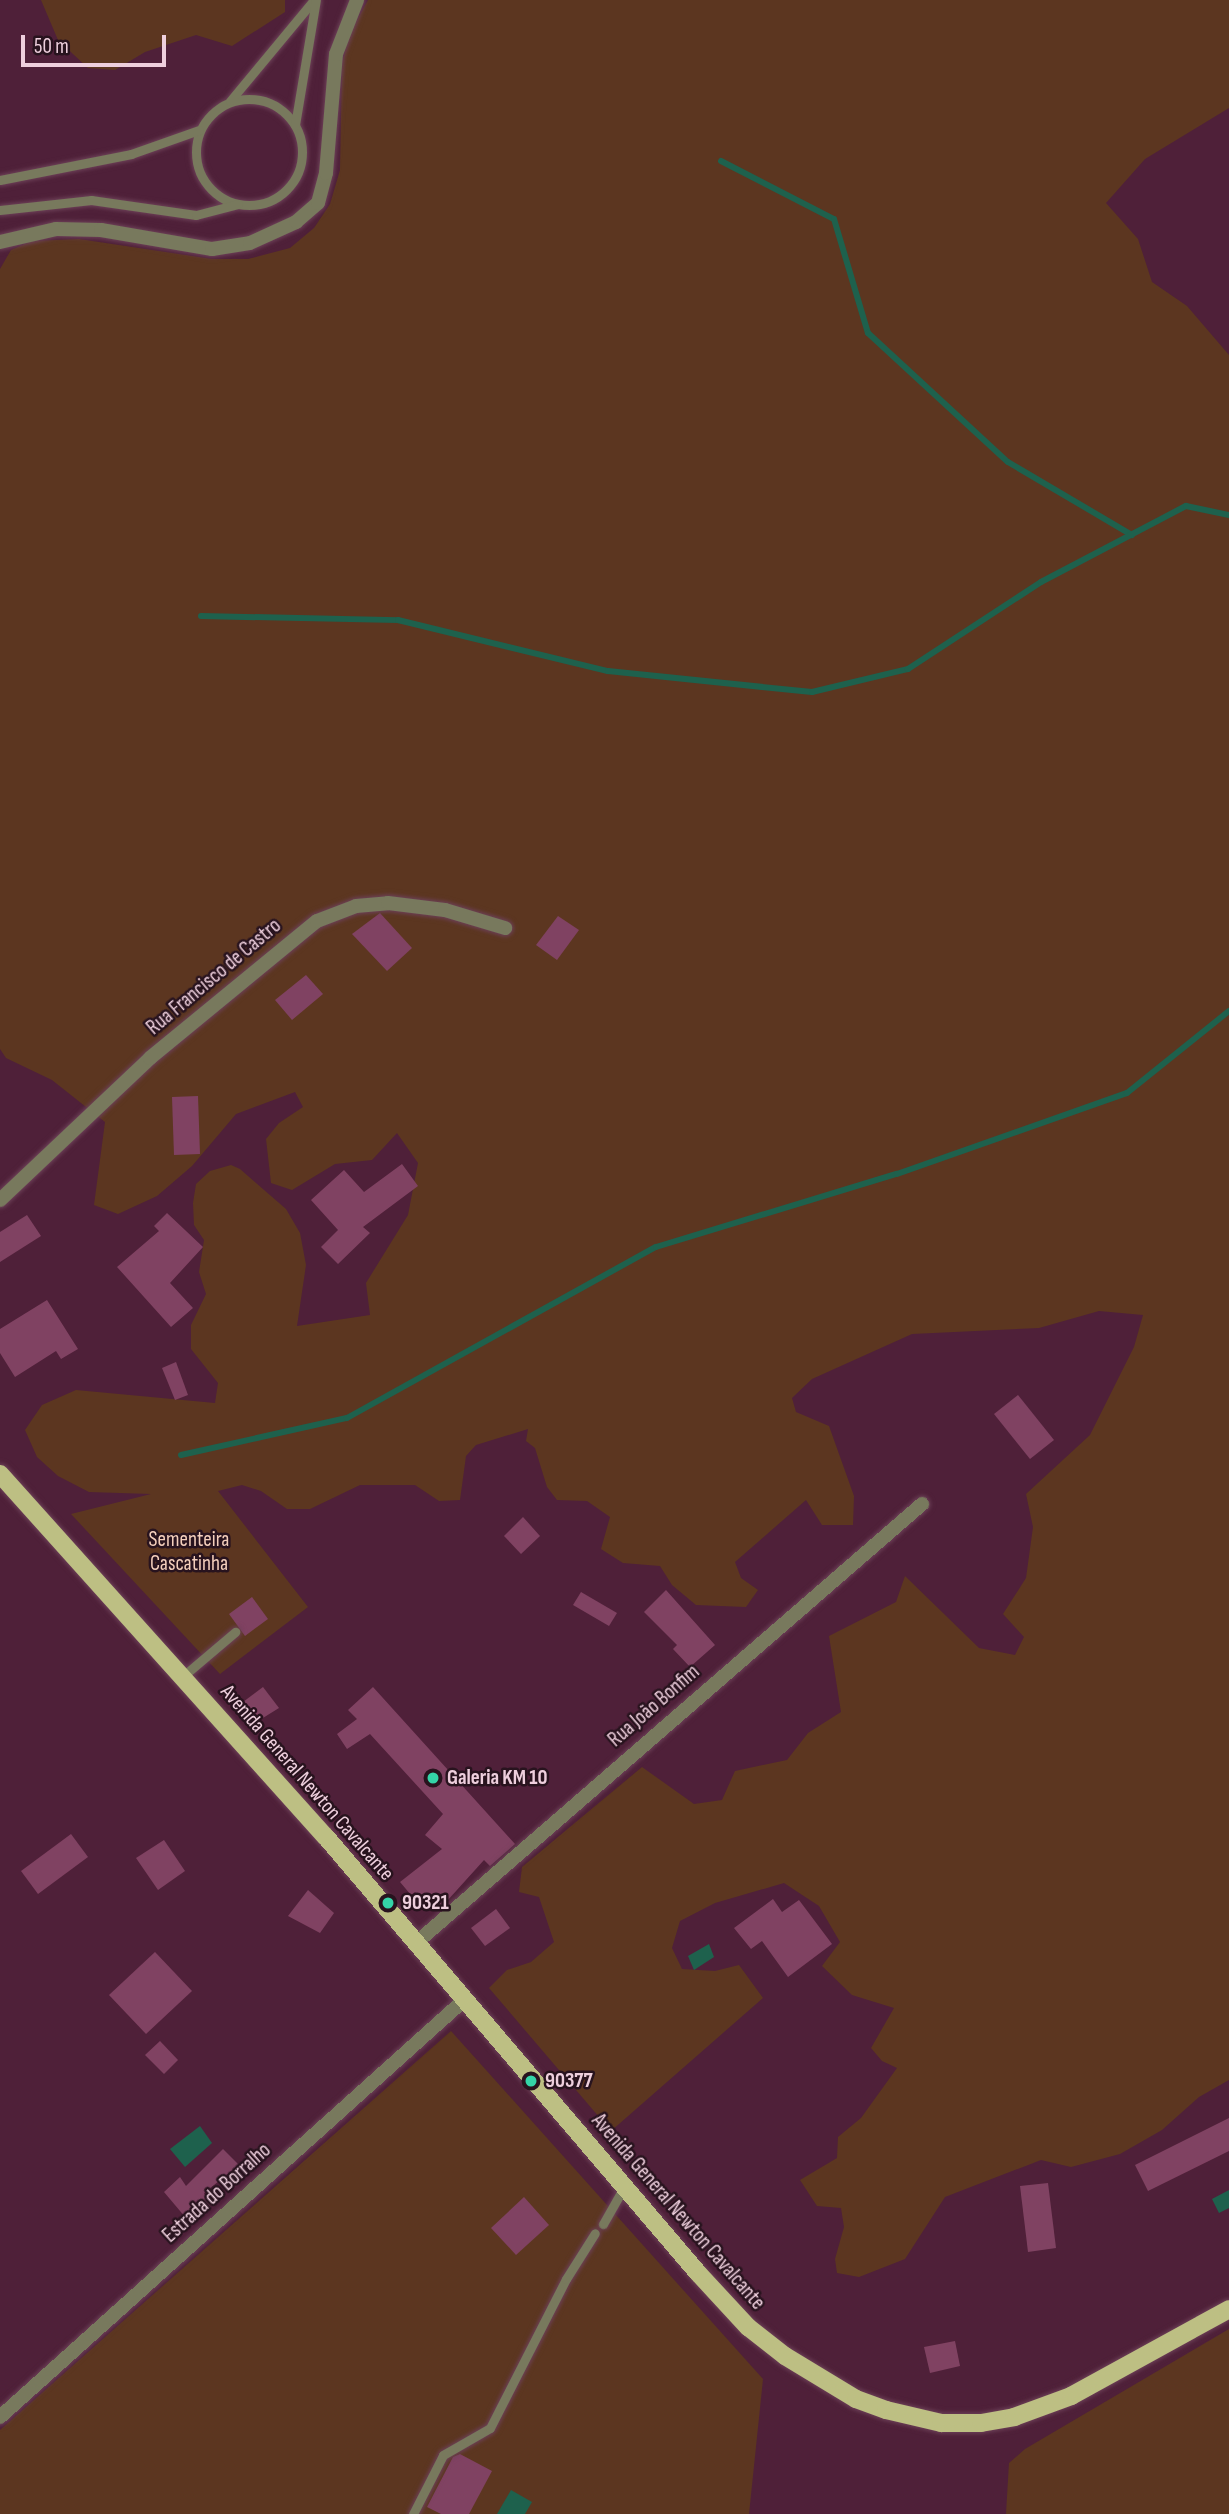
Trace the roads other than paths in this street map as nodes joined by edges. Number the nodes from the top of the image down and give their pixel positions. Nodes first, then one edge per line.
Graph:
1 (315, 0) edge
2 (357, 0) edge
3 (230, 101) junction
4 (295, 125) junction
5 (199, 130) junction
6 (0, 180) edge
7 (238, 204) junction
8 (0, 210) edge
9 (0, 242) edge
10 (505, 928) dead end
11 (0, 1200) edge
12 (0, 1474) edge
13 (922, 1504) dead end
14 (235, 1632) dead end
15 (182, 1677) junction
16 (416, 1943) junction
17 (463, 2001) junction
18 (624, 2187) junction
19 (603, 2224) dead end
20 (595, 2233) dead end
21 (1229, 2309) edge
22 (0, 2417) edge
23 (413, 2514) edge

1 - 3 lane
1 - 4 lane
2 - 9 street
3 - 4 lane
3 - 5 lane
4 - 7 lane
5 - 6 lane
5 - 7 lane
7 - 8 lane
10 - 11 street, Rua Francisco de Castro
12 - 15 main road, Avenida General Newton Cavalcante
13 - 16 street, Rua João Bonfim
14 - 15 lane
15 - 16 main road, Avenida General Newton Cavalcante
16 - 17 main road, Avenida General Newton Cavalcante
17 - 18 main road, Avenida General Newton Cavalcante
17 - 22 street, Estrada do Borralho
18 - 19 lane
18 - 21 main road, Avenida General Newton Cavalcante
20 - 23 lane

